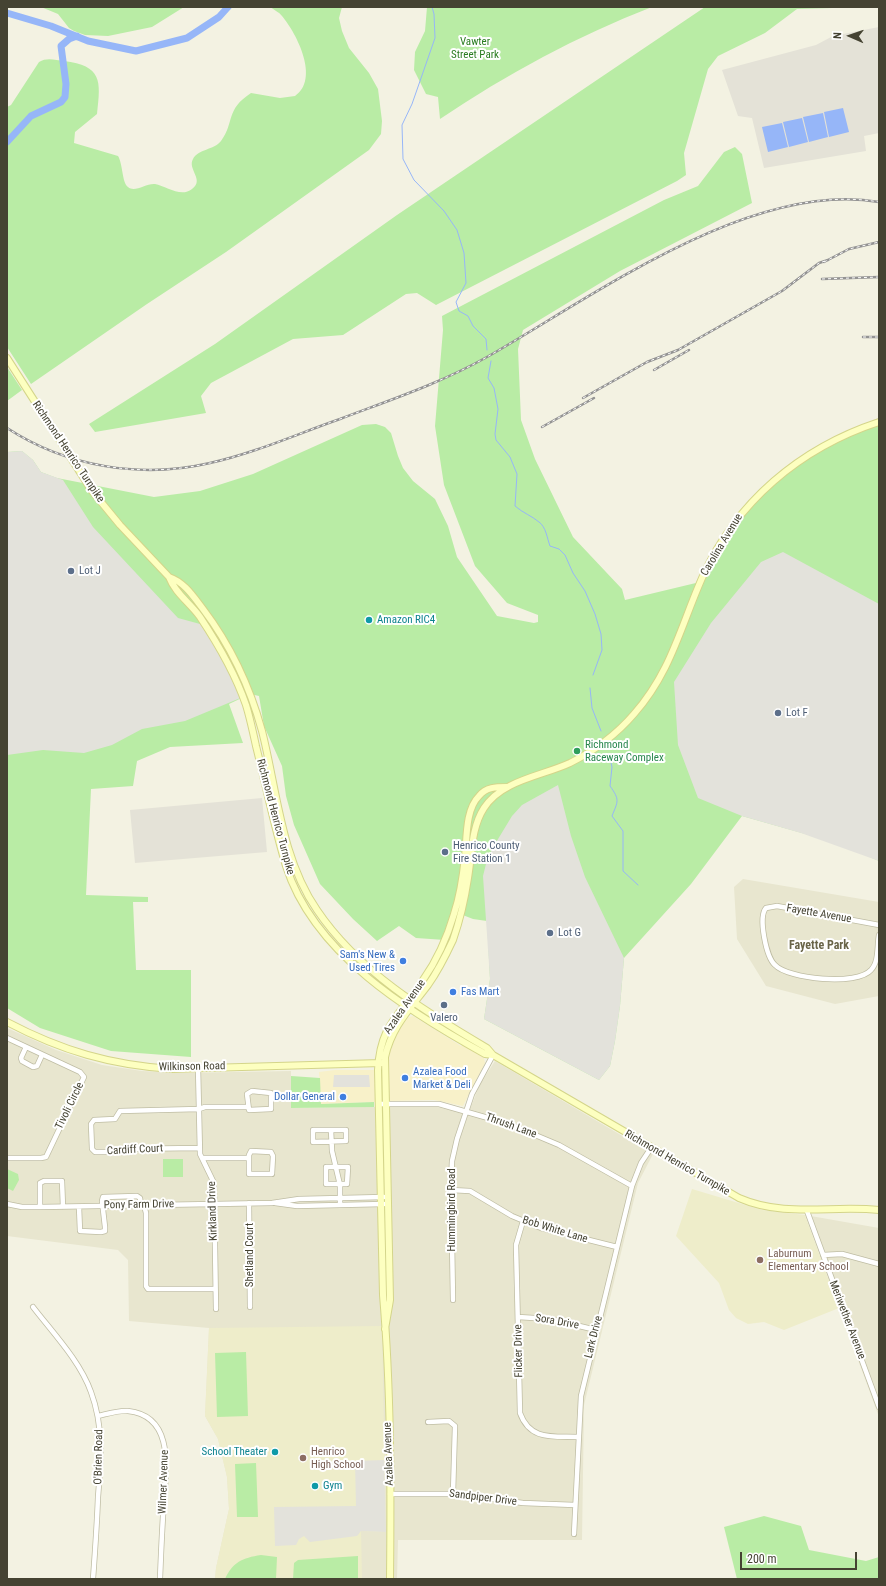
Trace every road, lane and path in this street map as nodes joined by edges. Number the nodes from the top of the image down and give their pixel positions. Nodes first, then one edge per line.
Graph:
1 (7, 358) edge
2 (879, 422) edge
3 (607, 740) joint
4 (507, 787) junction
5 (879, 925) edge
6 (879, 935) edge
7 (409, 1004) junction
8 (7, 1022) edge
9 (7, 1038) edge
10 (26, 1047) junction
11 (42, 1055) junction
12 (493, 1056) junction
13 (382, 1063) junction
14 (198, 1067) junction
15 (379, 1104) junction
16 (386, 1104) junction
17 (247, 1107) junction
18 (199, 1109) junction
19 (466, 1110) junction
20 (331, 1130) junction
21 (331, 1142) junction
22 (200, 1148) junction
23 (651, 1148) junction
24 (7, 1158) edge
25 (202, 1158) junction
26 (249, 1158) junction
27 (336, 1167) junction
28 (340, 1185) junction
29 (632, 1186) junction
30 (451, 1190) junction
31 (381, 1197) junction
32 (388, 1197) junction
33 (340, 1198) junction
34 (249, 1203) junction
35 (272, 1203) junction
36 (7, 1204) edge
37 (214, 1204) junction
38 (381, 1204) junction
39 (388, 1204) junction
40 (142, 1205) junction
41 (340, 1205) junction
42 (103, 1206) junction
43 (40, 1207) junction
44 (63, 1207) junction
45 (79, 1207) junction
46 (879, 1210) edge
47 (807, 1211) junction
48 (523, 1221) junction
49 (617, 1247) junction
50 (823, 1255) junction
51 (879, 1264) edge
52 (215, 1289) junction
53 (453, 1300) dead end
54 (33, 1307) dead end
55 (250, 1307) dead end
56 (216, 1309) dead end
57 (518, 1317) junction
58 (386, 1329) junction
59 (596, 1330) junction
60 (879, 1407) edge
61 (98, 1416) junction
62 (428, 1422) dead end
63 (578, 1437) junction
64 (452, 1493) junction
65 (390, 1494) junction
66 (576, 1505) junction
67 (574, 1534) dead end
68 (93, 1579) edge
69 (160, 1579) edge
70 (390, 1579) edge

1 - 7 main road, Richmond Henrico Turnpike
2 - 3 main road, Carolina Avenue
3 - 4 main road, Azalea Avenue
4 - 7 main road, Azalea Avenue
4 - 7 main road, Azalea Avenue
5 - 6 street, Fayette Avenue
7 - 12 main road, Richmond Henrico Turnpike
7 - 13 main road, Azalea Avenue
8 - 14 main road, Wilkinson Road
9 - 10 street, Tivoli Circle
10 - 11 street, Tivoli Circle
10 - 11 street
11 - 24 street, Tivoli Circle
12 - 19 street, Hummingbird Road
12 - 23 main road, Richmond Henrico Turnpike
13 - 14 main road, Wilkinson Road
13 - 15 main road, Azalea Avenue
13 - 16 main road, Azalea Avenue
14 - 18 street, Kirkland Drive
15 - 16 street, Thrush Lane
15 - 31 main road, Azalea Avenue
16 - 19 street, Thrush Lane
16 - 32 main road, Azalea Avenue
17 - 17 street
17 - 18 street
18 - 22 street, Kirkland Drive
18 - 22 street, Cardiff Court
19 - 29 street, Thrush Lane
19 - 30 street, Hummingbird Road
20 - 21 street
20 - 21 street
20 - 21 street
21 - 27 street
22 - 25 street, Kirkland Drive
23 - 29 street, Lark Drive
23 - 47 main road, Richmond Henrico Turnpike
25 - 26 street
25 - 37 street, Kirkland Drive
26 - 26 street
27 - 28 street
27 - 28 street
27 - 28 street
28 - 33 street
29 - 49 street, Lark Drive
30 - 48 street, Bob White Lane
30 - 53 street, Hummingbird Road
31 - 32 street, Pony Farm Drive
31 - 33 street, Pony Farm Drive
31 - 38 main road, Azalea Avenue
32 - 39 main road, Azalea Avenue
33 - 35 street, Pony Farm Drive
33 - 41 street
34 - 35 street, Pony Farm Drive
34 - 37 street, Pony Farm Drive
34 - 55 street, Shetland Court
35 - 41 street, Pony Farm Drive
36 - 43 street, Pony Farm Drive
37 - 40 street, Pony Farm Drive
37 - 52 street, Kirkland Drive
38 - 39 street, Pony Farm Drive
38 - 41 street, Pony Farm Drive
38 - 58 main road, Azalea Avenue
39 - 58 main road, Azalea Avenue
40 - 42 street, Pony Farm Drive
40 - 42 street
40 - 52 street
42 - 45 street, Pony Farm Drive
42 - 45 street
43 - 44 street, Pony Farm Drive
43 - 44 street
44 - 45 street, Pony Farm Drive
46 - 47 main road, Richmond Henrico Turnpike
47 - 50 street, Meriwether Avenue
48 - 49 street, Bob White Lane
48 - 57 street, Flicker Drive
49 - 59 street, Lark Drive
50 - 51 street
50 - 60 street, Meriwether Avenue
52 - 56 street, Kirkland Drive
54 - 61 street, O'Brien Road
57 - 59 street, Sora Drive
57 - 63 street, Flicker Drive
58 - 65 main road, Azalea Avenue
59 - 63 street, Lark Drive
61 - 68 street, O'Brien Road
61 - 69 street, Wilmer Avenue
62 - 64 street
63 - 66 street, Lark Drive
64 - 65 street, Sandpiper Drive
64 - 66 street, Sandpiper Drive
65 - 70 main road, Azalea Avenue
66 - 67 street, Lark Drive

